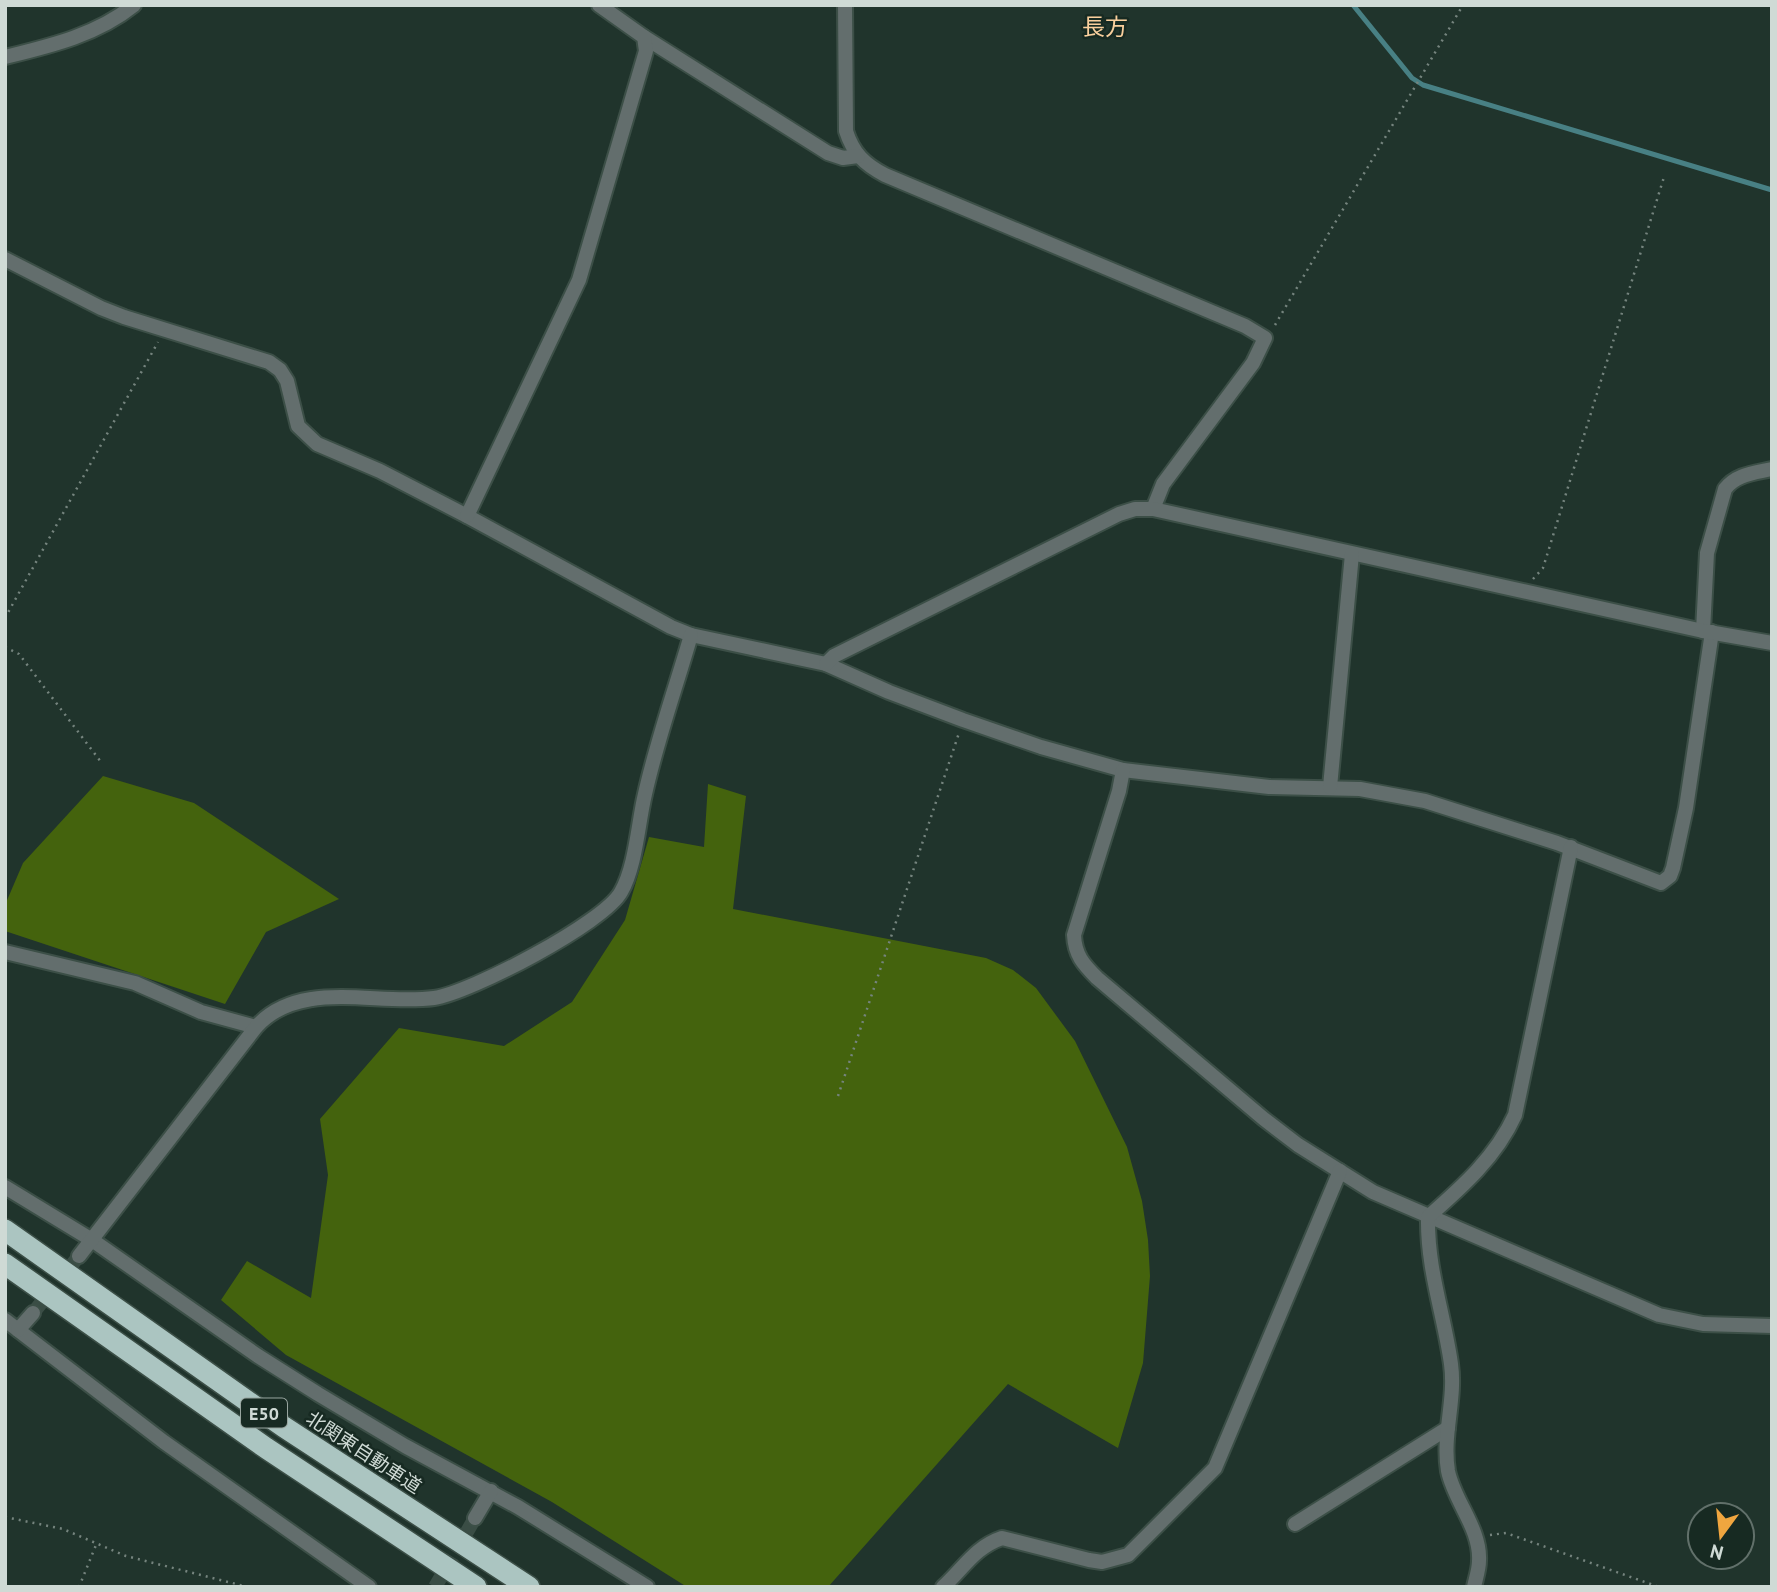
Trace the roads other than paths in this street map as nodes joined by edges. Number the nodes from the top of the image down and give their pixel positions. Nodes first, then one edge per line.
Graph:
1 (134, 5) edge
2 (599, 5) edge
3 (845, 5) edge
4 (645, 37) junction
5 (5, 57) edge
6 (858, 156) junction
7 (5, 259) edge
8 (1772, 468) edge
9 (1153, 509) junction
10 (467, 516) junction
11 (1352, 554) junction
12 (1708, 631) junction
13 (691, 635) junction
14 (1772, 643) edge
15 (827, 664) junction
16 (1123, 770) junction
17 (1330, 788) junction
18 (1571, 848) junction
19 (5, 951) edge
20 (256, 1027) junction
21 (1340, 1171) junction
22 (5, 1187) edge
23 (1428, 1217) junction
24 (5, 1230) edge
25 (92, 1240) junction
26 (79, 1255) tunnel mouth
27 (5, 1265) edge
28 (33, 1313) tunnel mouth
29 (5, 1320) edge
30 (1772, 1326) edge
31 (18, 1330) junction
32 (1448, 1428) junction
33 (491, 1491) junction
34 (475, 1518) tunnel mouth
35 (1294, 1524) dead end
36 (369, 1587) edge
37 (476, 1587) edge
38 (529, 1587) edge
39 (647, 1587) edge
40 (943, 1587) edge
41 (1475, 1587) edge

1 - 5 street
2 - 4 street
3 - 6 street
4 - 6 street
4 - 10 street
6 - 9 street
7 - 10 street
8 - 12 street
9 - 11 street
9 - 15 street
10 - 13 street
11 - 12 street
11 - 17 street
12 - 14 street
12 - 18 street
13 - 15 street
13 - 20 street
15 - 16 street
16 - 17 street
16 - 21 street
17 - 18 street
18 - 23 street
19 - 20 street
20 - 25 street
21 - 23 street
21 - 40 street
22 - 25 street
23 - 30 street
23 - 32 street
24 - 38 highway, 北関東自動車道 / E50
25 - 26 street
25 - 33 street
27 - 37 highway, E50
28 - 31 street
29 - 31 street
31 - 36 street
32 - 35 street
32 - 41 street
33 - 34 street
33 - 39 street

